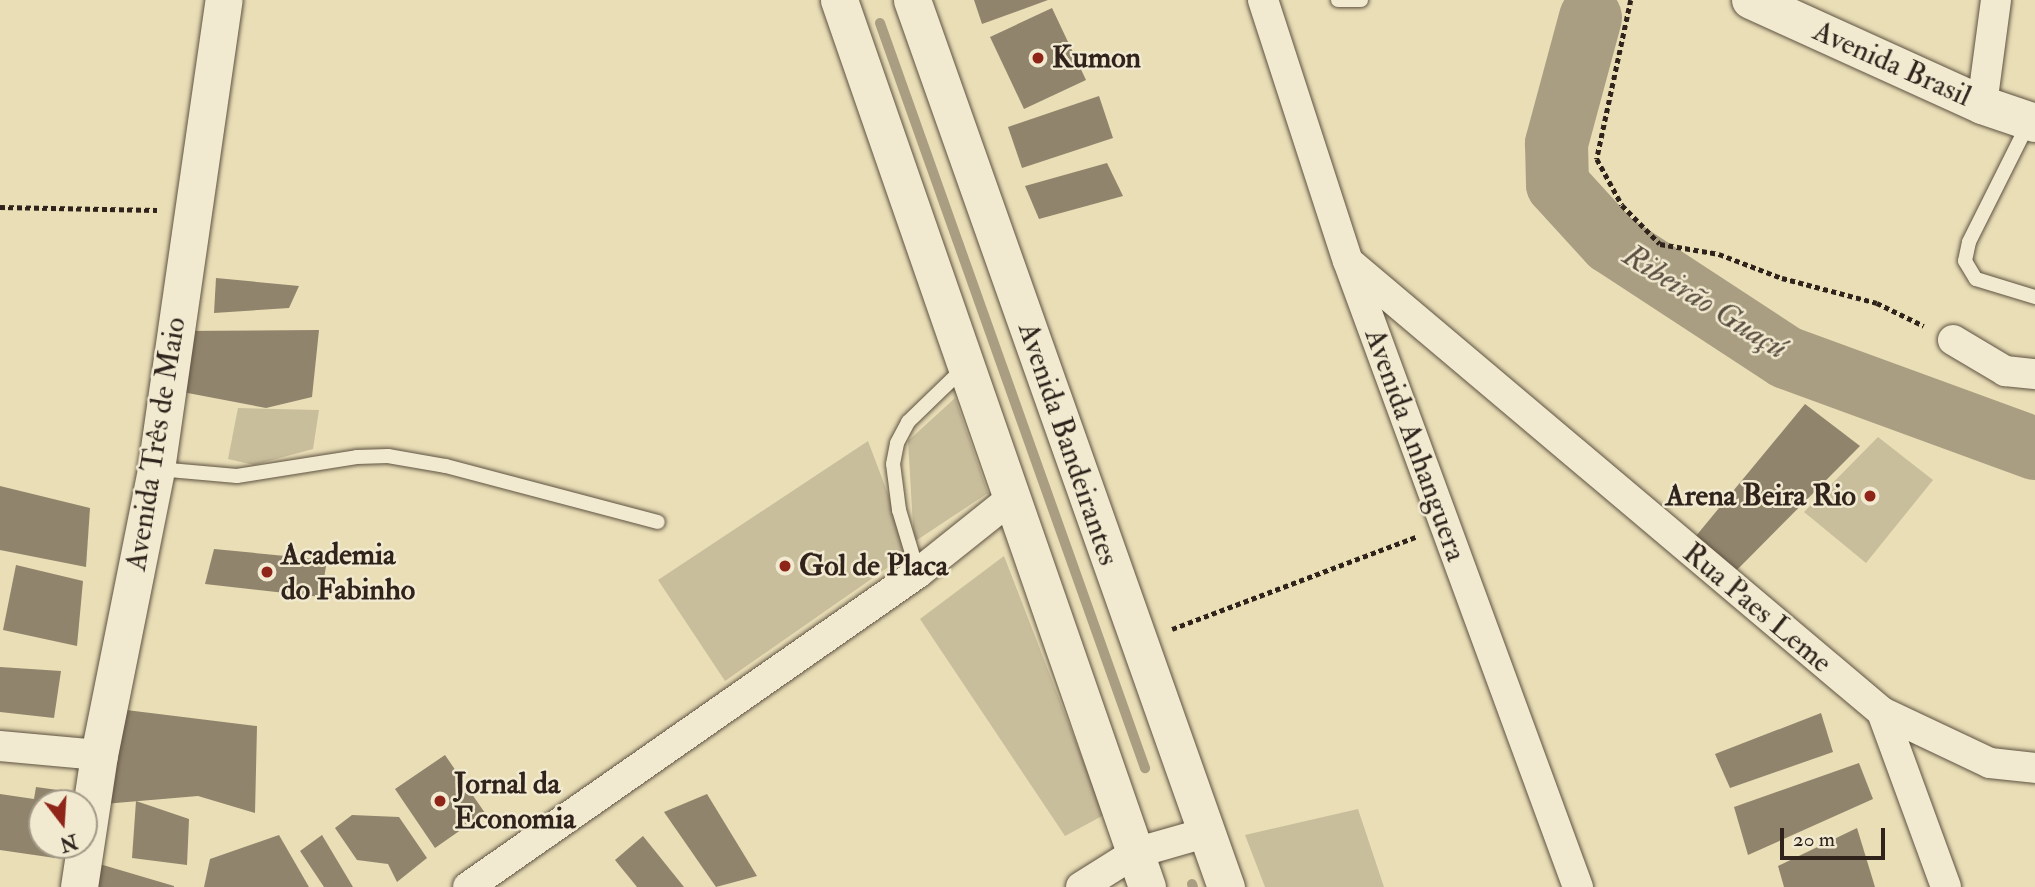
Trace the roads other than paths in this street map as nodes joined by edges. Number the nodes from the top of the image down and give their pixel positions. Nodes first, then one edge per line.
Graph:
1 (224, 0) edge
2 (839, 0) edge
3 (912, 0) edge
4 (1263, 0) edge
5 (1338, 0) edge
6 (1361, 0) edge
7 (1751, 0) edge
8 (1996, 0) edge
9 (1982, 105) junction
10 (2033, 122) edge
11 (1348, 261) junction
12 (2035, 297) edge
13 (1953, 340) road end
14 (965, 367) junction
15 (2035, 374) edge
16 (156, 469) junction
17 (1012, 498) junction
18 (658, 523) dead end
19 (918, 573) junction
20 (1882, 712) junction
21 (0, 746) edge
22 (99, 755) junction
23 (2035, 768) edge
24 (1208, 832) junction
25 (1135, 853) junction
26 (79, 887) edge
27 (468, 887) edge
28 (1081, 887) edge
29 (1147, 887) edge
30 (1226, 887) edge
31 (1578, 887) edge
32 (1946, 887) edge

1 - 16 street, Avenida Três de Maio
2 - 14 street
3 - 24 street, Avenida Bandeirantes
4 - 11 street, Avenida Anhanguera
5 - 6 lane
7 - 9 main road, Avenida Brasil
8 - 9 street
9 - 10 main road, Avenida Brasil
10 - 12 lane
11 - 20 street, Rua Paes Leme
11 - 31 street, Avenida Anhanguera
13 - 15 street
14 - 17 street
14 - 19 lane
16 - 18 lane
16 - 22 street, Avenida Três de Maio
17 - 19 street
17 - 25 street
19 - 27 street
20 - 23 street, Rua Paes Leme
20 - 32 street
21 - 22 street
22 - 26 street, Avenida Três de Maio
24 - 25 street
24 - 30 street, Avenida Bandeirantes
25 - 28 street
25 - 29 street

